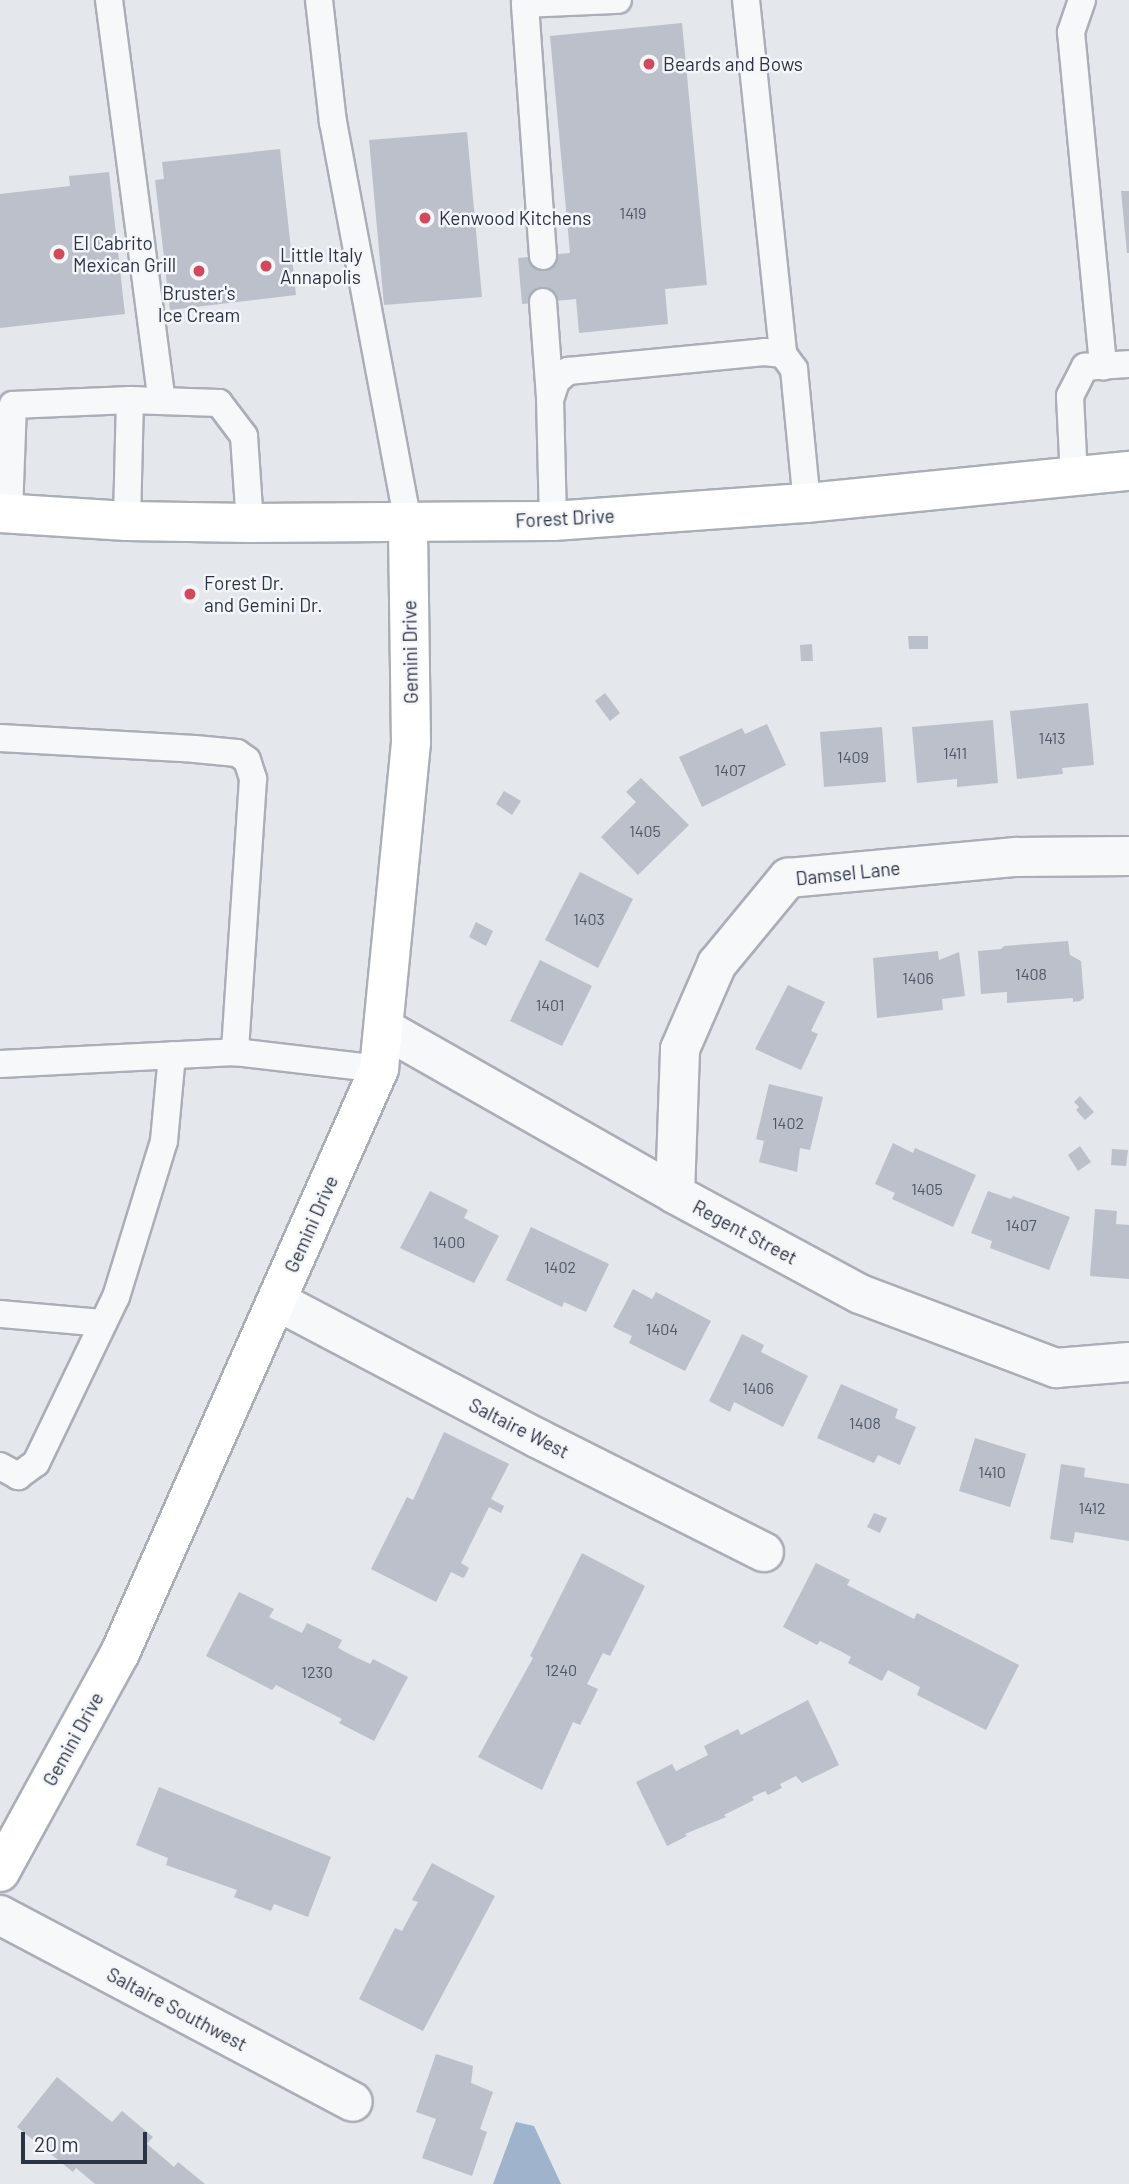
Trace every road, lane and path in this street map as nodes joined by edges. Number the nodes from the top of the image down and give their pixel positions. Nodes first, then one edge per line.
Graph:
1 (109, 0) edge
2 (319, 0) edge
3 (618, 0) edge
4 (746, 0) edge
5 (1082, 0) edge
6 (543, 256) dead end
7 (543, 302) dead end
8 (783, 354) junction
9 (1116, 365) edge
10 (130, 400) junction
11 (550, 400) junction
12 (162, 401) junction
13 (1129, 471) edge
14 (1074, 478) junction
15 (807, 503) junction
16 (5, 513) edge
17 (127, 520) junction
18 (553, 521) junction
19 (408, 522) junction
20 (250, 523) junction
21 (0, 738) edge
22 (1129, 856) edge
23 (385, 1029) junction
24 (234, 1052) junction
25 (172, 1055) junction
26 (0, 1064) edge
27 (379, 1069) junction
28 (675, 1194) junction
29 (277, 1301) junction
30 (0, 1314) edge
31 (103, 1323) junction
32 (1129, 1362) edge
33 (0, 1466) edge
34 (764, 1552) dead end
35 (0, 1872) edge
36 (0, 1915) edge
37 (353, 2102) dead end

1 - 12 lane
2 - 19 lane
3 - 6 lane
4 - 8 lane
5 - 9 lane
7 - 11 lane
8 - 11 lane
8 - 15 lane
9 - 14 lane
10 - 12 lane
10 - 16 lane
10 - 17 lane
11 - 18 lane
12 - 20 lane
13 - 14 street, Forest Drive
14 - 15 street, Forest Drive
15 - 18 street, Forest Drive
16 - 17 street, Forest Drive
17 - 20 street, Forest Drive
18 - 19 street, Forest Drive
19 - 20 street, Forest Drive
19 - 23 street, Gemini Drive
21 - 24 lane
22 - 28 street, Damsel Lane
23 - 27 street, Gemini Drive
23 - 28 street, Regent Street
24 - 25 lane
24 - 27 lane
25 - 26 lane
25 - 31 lane
27 - 29 street, Gemini Drive
28 - 32 street, Regent Street
29 - 34 street, Saltaire West
29 - 35 street, Gemini Drive
30 - 31 lane
31 - 33 lane
36 - 37 street, Saltaire Southwest

